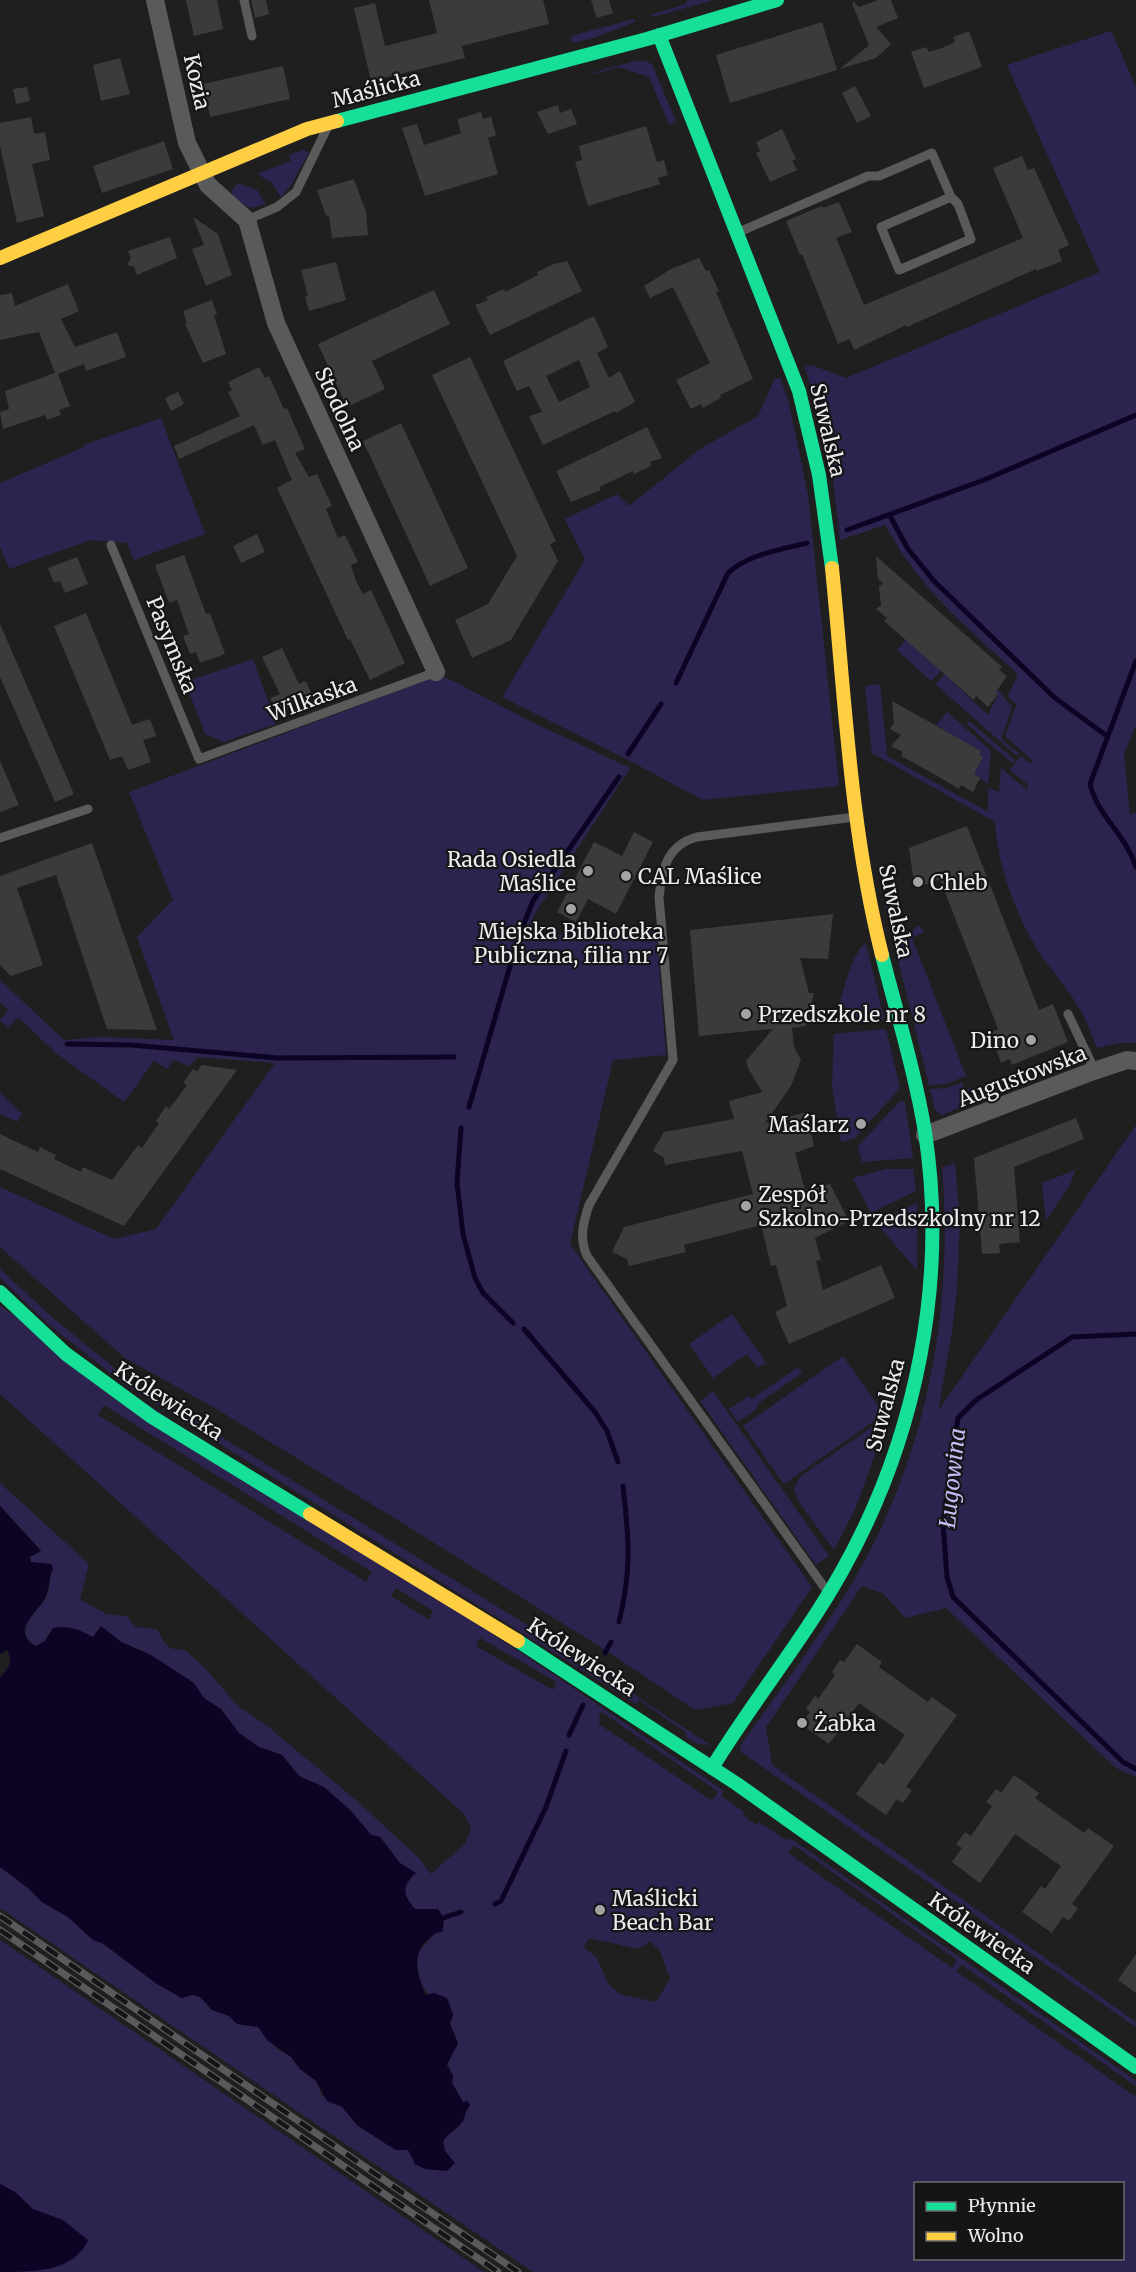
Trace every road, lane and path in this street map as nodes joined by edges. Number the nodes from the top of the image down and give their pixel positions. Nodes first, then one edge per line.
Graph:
1 (155, 0) edge
2 (244, 0) edge
3 (777, 0) edge
4 (659, 35) junction
5 (252, 36) dead end
6 (329, 124) junction
7 (200, 172) junction
8 (951, 197) junction
9 (247, 220) junction
10 (736, 233) junction
11 (0, 258) edge
12 (111, 545) dead end
13 (436, 672) joint
14 (199, 759) joint
15 (88, 809) dead end
16 (856, 817) junction
17 (0, 838) edge
18 (1068, 1014) dead end
19 (1136, 1061) edge
20 (1095, 1071) junction
21 (925, 1135) junction
22 (0, 1292) edge
23 (829, 1593) junction
24 (712, 1768) junction
25 (1136, 2067) edge

1 - 7 street, Kozia
2 - 5 lane
3 - 4 street, Maślicka
4 - 6 street, Maślicka
4 - 10 street, Suwalska
6 - 7 street, Maślicka
6 - 9 lane
7 - 9 street
7 - 11 street, Maślicka
8 - 8 lane
8 - 10 lane
9 - 13 street, Stodolna
10 - 16 street, Suwalska
12 - 14 lane, Pasymska
13 - 14 lane, Wilkaska
15 - 17 lane
16 - 21 street, Suwalska
16 - 23 lane
18 - 20 lane
19 - 20 street, Augustowska
20 - 21 street, Augustowska
21 - 23 street, Suwalska
22 - 24 street, Królewiecka
23 - 24 street, Suwalska
24 - 25 street, Królewiecka

